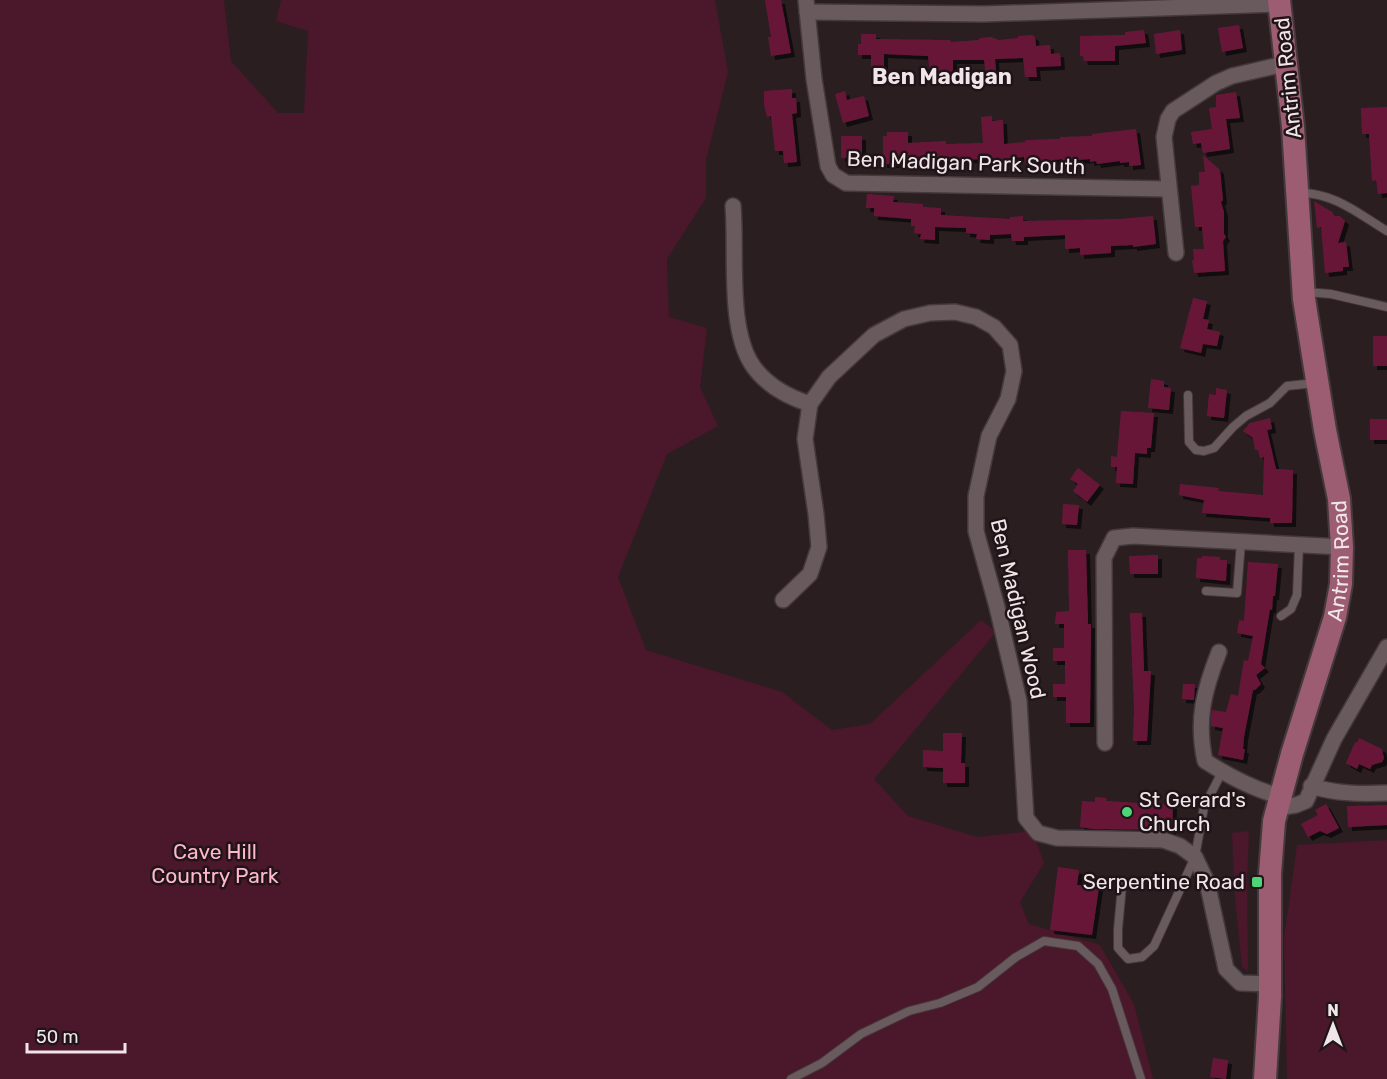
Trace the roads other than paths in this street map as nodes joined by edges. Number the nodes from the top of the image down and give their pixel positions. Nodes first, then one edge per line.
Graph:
1 (1280, 2) edge
2 (807, 6) edge
3 (1288, 63) junction
4 (1169, 189) junction
5 (1298, 193) junction
6 (733, 206) dead end
7 (1387, 231) edge
8 (1176, 253) dead end
9 (1304, 292) junction
10 (1387, 307) edge
11 (1317, 382) junction
12 (1188, 394) dead end
13 (810, 404) junction
14 (1241, 542) junction
15 (1299, 545) junction
16 (1342, 547) junction
17 (1206, 591) dead end
18 (783, 600) dead end
19 (1281, 616) dead end
20 (1387, 647) edge
21 (1219, 652) dead end
22 (1105, 743) dead end
23 (1222, 772) junction
24 (1311, 786) junction
25 (1387, 793) edge
26 (1279, 802) junction
27 (1195, 857) junction
28 (1122, 886) dead end
29 (1270, 984) junction
30 (791, 1079) edge
31 (1141, 1079) edge
32 (1265, 1079) edge

1 - 2 street
1 - 3 main road, Antrim Road
2 - 4 street, Ben Madigan Park South
3 - 4 street
3 - 5 main road, Antrim Road
4 - 8 street
5 - 7 lane
5 - 9 main road, Antrim Road
6 - 13 street
9 - 10 lane
9 - 11 main road, Antrim Road
11 - 12 lane
11 - 16 main road, Antrim Road
13 - 18 street, Ben Madigan Wood
13 - 27 street, Ben Madigan Wood
14 - 15 street
14 - 17 lane
14 - 22 street
15 - 16 street
15 - 19 lane
16 - 26 main road, Antrim Road
20 - 24 street
21 - 23 street
23 - 26 street
23 - 27 lane
24 - 25 street
24 - 26 street
26 - 29 main road, Antrim Road
27 - 28 lane
27 - 29 street
29 - 32 main road, Antrim Road
30 - 31 lane

